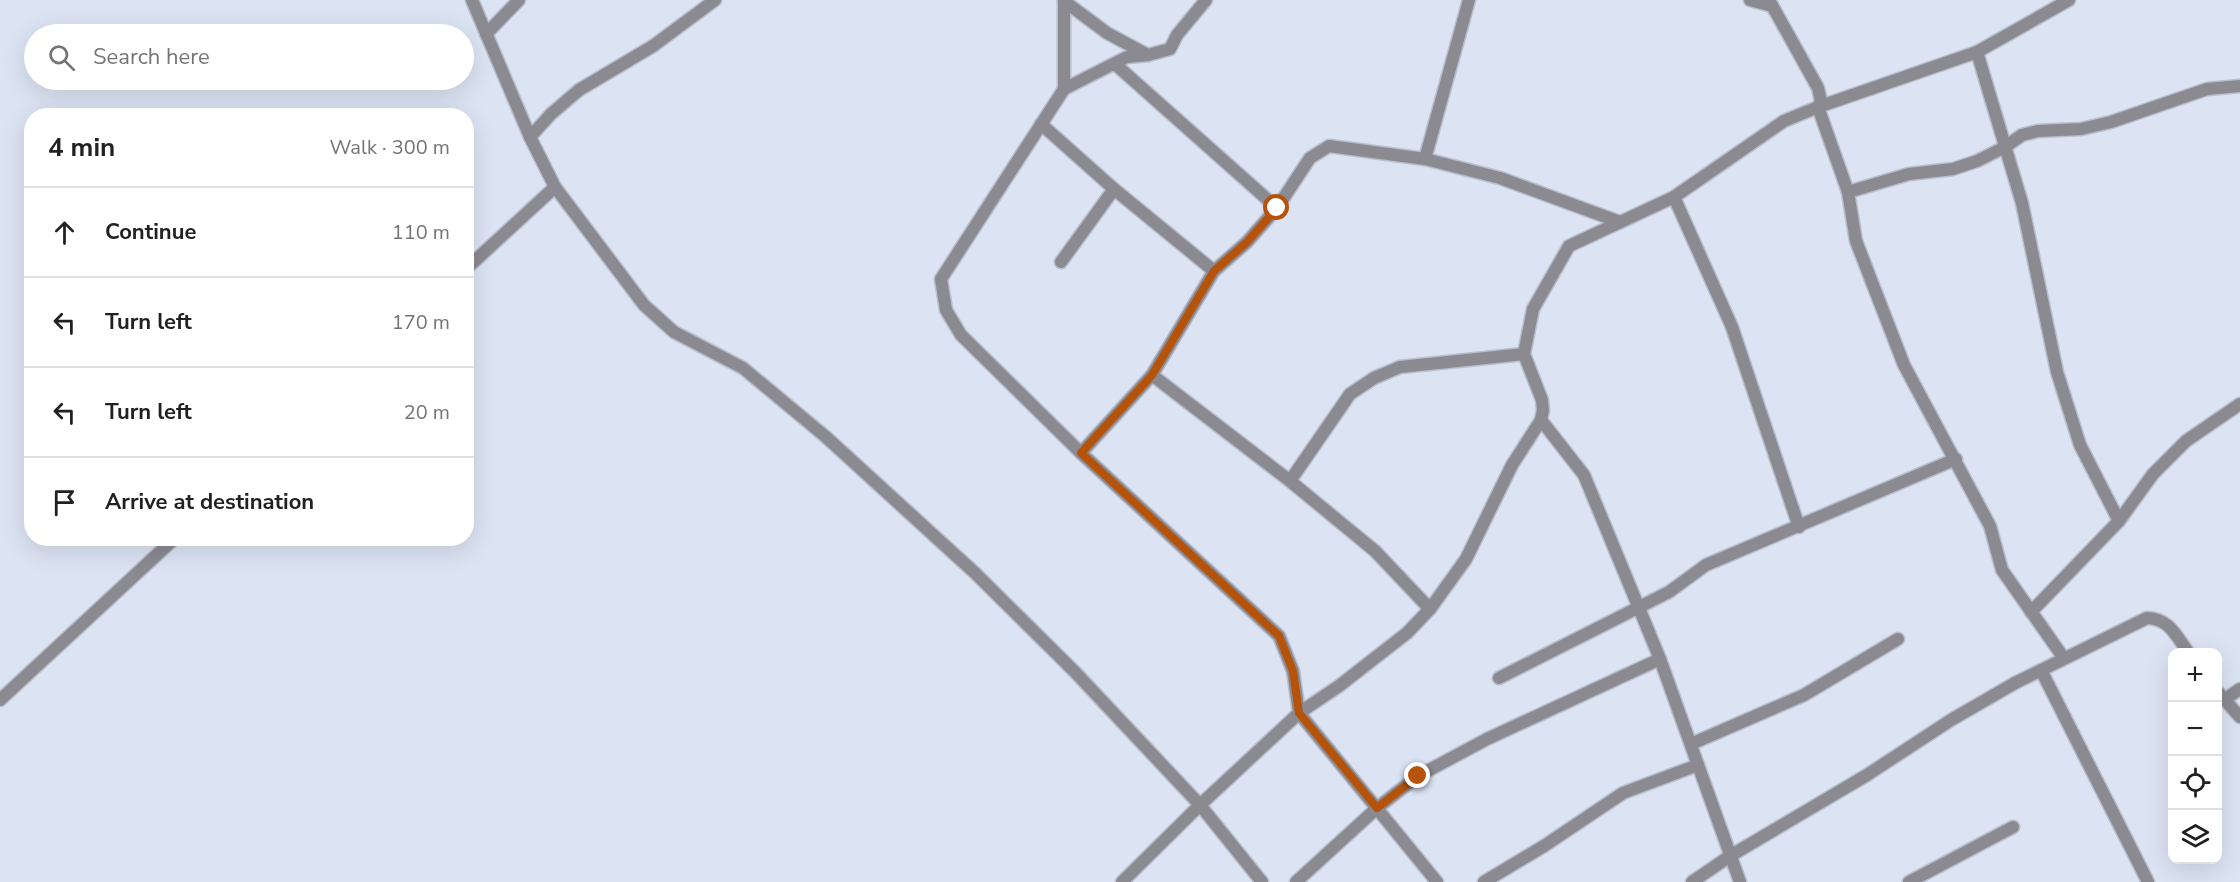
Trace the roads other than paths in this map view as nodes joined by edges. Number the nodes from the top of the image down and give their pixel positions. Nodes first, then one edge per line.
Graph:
1 (472, 0) edge
2 (519, 0) edge
3 (715, 0) edge
4 (1206, 0) edge
5 (1469, 0) edge
6 (1750, 0) edge
7 (2068, 0) edge
8 (1064, 1) edge
9 (1770, 3) edge
10 (486, 34) junction
11 (1977, 51) junction
12 (1148, 55) junction
13 (1114, 64) junction
14 (2240, 86) edge
15 (1064, 89) junction
16 (1818, 107) junction
17 (1041, 124) junction
18 (530, 137) junction
19 (2005, 147) junction
20 (1425, 159) junction
21 (555, 187) junction
22 (1114, 189) junction
23 (1848, 192) junction
24 (1674, 197) junction
25 (1277, 208) junction
26 (1620, 222) junction
27 (474, 262) edge
28 (1061, 262) dead end
29 (1214, 271) junction
30 (1524, 354) junction
31 (1152, 375) junction
32 (2240, 404) edge
33 (1541, 420) junction
34 (1081, 453) junction
35 (1956, 459) junction
36 (1290, 482) junction
37 (2120, 521) junction
38 (1799, 527) junction
39 (166, 546) edge
40 (1639, 606) junction
41 (1430, 609) junction
42 (2031, 612) junction
43 (1898, 639) dead end
44 (2185, 648) edge
45 (2063, 657) junction
46 (1660, 659) junction
47 (2041, 670) junction
48 (1499, 678) dead end
49 (2240, 689) edge
50 (2222, 696) edge
51 (2222, 697) edge
52 (0, 700) edge
53 (1299, 713) junction
54 (2240, 717) edge
55 (1690, 744) junction
56 (1698, 765) junction
57 (1200, 805) junction
58 (1377, 808) junction
59 (2013, 827) dead end
60 (1730, 856) junction
61 (1932, 876) edge
62 (1122, 882) edge
63 (1262, 882) edge
64 (1296, 882) edge
65 (1437, 882) edge
66 (1484, 882) edge
67 (1692, 882) edge
68 (1740, 882) edge
69 (1909, 882) edge
70 (2148, 882) edge

1 - 10 street
2 - 10 street
3 - 18 street
4 - 12 street
5 - 20 street
6 - 9 street
7 - 11 street
8 - 12 street
8 - 15 street
9 - 16 street
10 - 18 street
11 - 16 street
11 - 19 street
12 - 13 street
13 - 15 street
13 - 25 street
14 - 19 street
15 - 17 street
16 - 23 street
16 - 24 street
17 - 22 street
17 - 34 street
18 - 21 street
19 - 23 street
19 - 37 street
20 - 25 street
20 - 26 street
21 - 27 street
21 - 57 street
22 - 28 street
22 - 29 street
23 - 35 street
24 - 26 street
24 - 38 street
25 - 29 street
26 - 30 street
29 - 31 street
30 - 33 street
30 - 36 street
31 - 34 street
31 - 36 street
32 - 37 street
33 - 40 street
33 - 41 street
34 - 53 street
35 - 38 street
35 - 42 street
36 - 41 street
37 - 42 street
38 - 40 street
39 - 52 street
40 - 46 street
40 - 48 street
41 - 53 street
42 - 45 street
43 - 55 street
44 - 45 street
45 - 47 street
46 - 55 street
46 - 58 street
47 - 60 street
47 - 70 street
49 - 50 street
51 - 54 street
53 - 57 street
53 - 58 street
55 - 56 street
56 - 60 street
56 - 66 street
57 - 62 street
57 - 63 street
58 - 64 street
58 - 65 street
59 - 61 street
60 - 67 street
60 - 68 street
61 - 69 street

